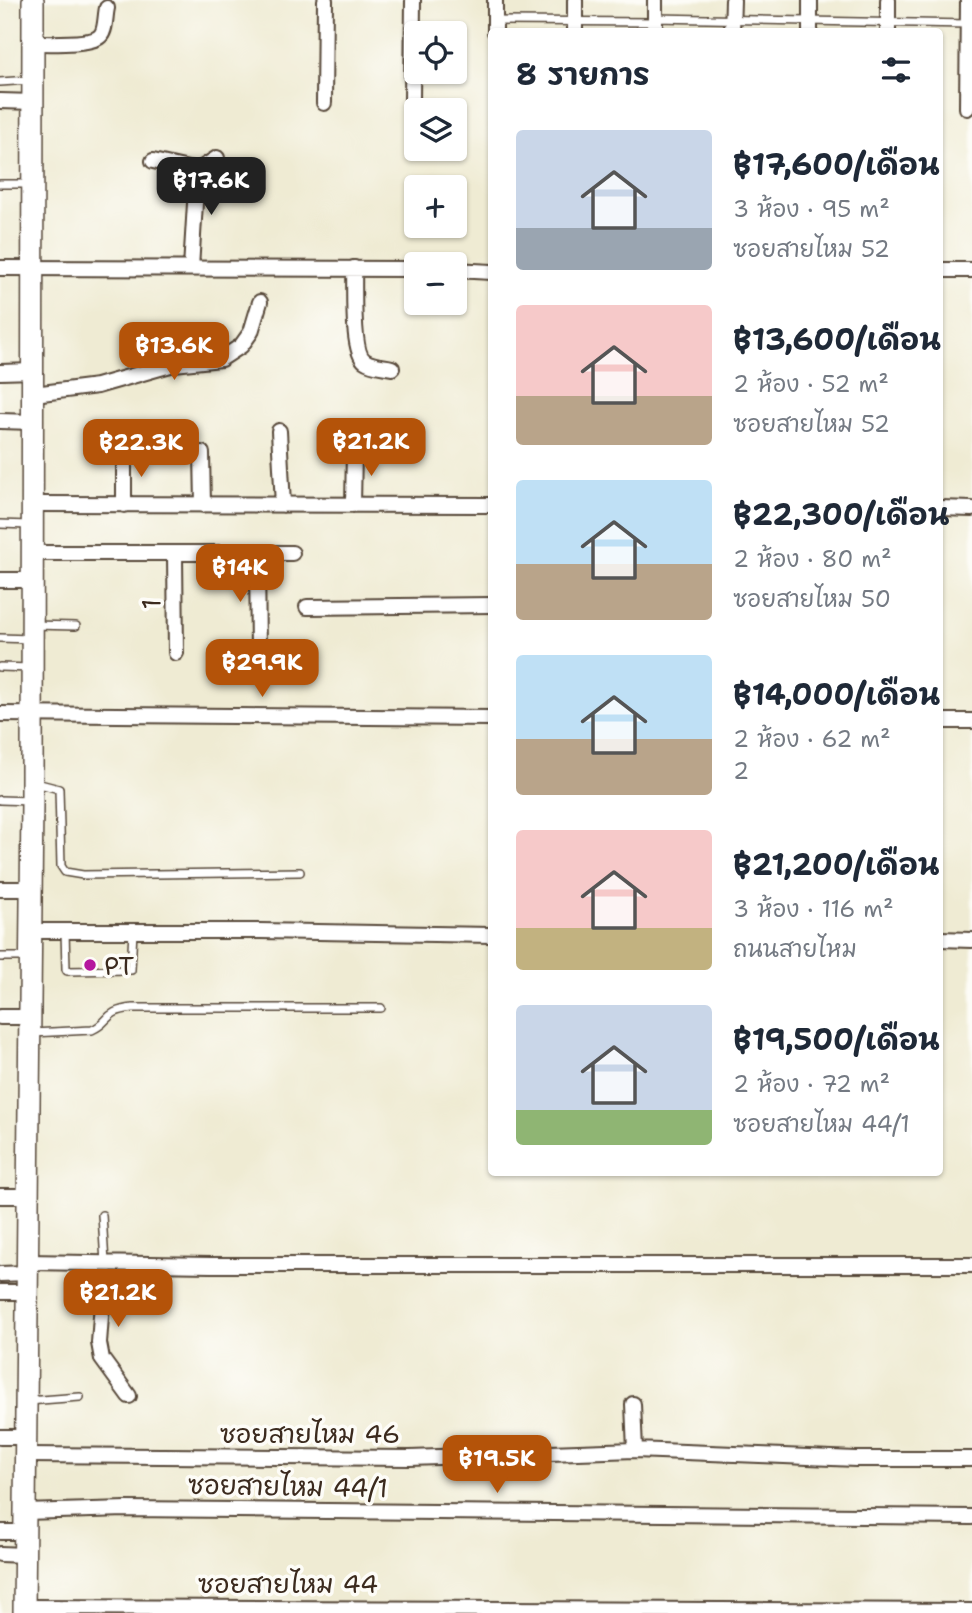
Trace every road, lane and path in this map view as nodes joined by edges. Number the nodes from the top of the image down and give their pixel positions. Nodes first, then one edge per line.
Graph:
1 (33, 0) edge
2 (325, 0) edge
3 (412, 0) edge
4 (495, 0) edge
5 (575, 0) edge
6 (655, 0) edge
7 (733, 0) edge
8 (810, 0) edge
9 (888, 0) edge
10 (968, 0) edge
11 (107, 8) dead end
12 (655, 24) edge
13 (970, 24) edge
14 (732, 25) edge
15 (495, 26) edge
16 (575, 27) edge
17 (810, 27) edge
18 (888, 27) edge
19 (34, 43) junction
20 (34, 80) junction
21 (0, 82) edge
22 (412, 98) edge
23 (0, 101) edge
24 (34, 102) junction
25 (324, 103) dead end
26 (967, 108) dead end
27 (216, 158) dead end
28 (153, 161) dead end
29 (197, 171) junction
30 (0, 184) edge
31 (34, 184) junction
32 (0, 268) edge
33 (191, 268) junction
34 (354, 268) junction
35 (34, 269) junction
36 (404, 269) edge
37 (943, 270) edge
38 (972, 270) edge
39 (467, 271) edge
40 (488, 272) edge
41 (260, 302) dead end
42 (392, 368) dead end
43 (34, 371) junction
44 (0, 372) edge
45 (34, 394) junction
46 (0, 421) edge
47 (33, 422) junction
48 (279, 431) dead end
49 (354, 451) dead end
50 (124, 453) dead end
51 (202, 453) dead end
52 (33, 504) junction
53 (124, 505) junction
54 (203, 505) junction
55 (283, 505) junction
56 (354, 505) junction
57 (488, 505) edge
58 (943, 508) edge
59 (972, 509) edge
60 (0, 524) edge
61 (33, 526) junction
62 (32, 552) junction
63 (292, 553) dead end
64 (175, 554) junction
65 (257, 554) junction
66 (0, 580) edge
67 (32, 580) junction
68 (488, 605) edge
69 (307, 607) dead end
70 (76, 626) dead end
71 (33, 632) junction
72 (0, 638) edge
73 (176, 653) dead end
74 (258, 654) dead end
75 (0, 667) edge
76 (32, 668) junction
77 (0, 713) edge
78 (32, 714) junction
79 (488, 718) edge
80 (943, 721) edge
81 (972, 721) edge
82 (32, 792) junction
83 (0, 800) edge
84 (300, 872) dead end
85 (0, 889) edge
86 (31, 889) junction
87 (30, 931) junction
88 (65, 931) junction
89 (133, 931) junction
90 (488, 935) edge
91 (943, 939) edge
92 (972, 940) edge
93 (0, 957) edge
94 (30, 957) junction
95 (381, 1009) dead end
96 (0, 1017) edge
97 (30, 1025) junction
98 (0, 1196) edge
99 (28, 1196) junction
100 (102, 1215) dead end
101 (105, 1263) junction
102 (972, 1265) edge
103 (0, 1274) edge
104 (27, 1276) junction
105 (0, 1292) edge
106 (129, 1396) dead end
107 (80, 1397) dead end
108 (26, 1401) junction
109 (634, 1404) dead end
110 (0, 1437) edge
111 (25, 1446) junction
112 (635, 1450) junction
113 (972, 1459) edge
114 (972, 1517) edge
115 (24, 1522) junction
116 (0, 1532) edge
117 (0, 1554) edge
118 (24, 1555) junction
119 (24, 1610) edge
120 (402, 1610) edge
121 (972, 1611) edge
122 (955, 1612) edge

1 - 19 main road
2 - 25 street
3 - 22 street
4 - 15 street
5 - 16 street
6 - 12 street
7 - 14 street
8 - 17 street
9 - 18 street
10 - 13 street
11 - 19 street
12 - 14 lane
12 - 16 lane
13 - 18 lane
13 - 26 street
14 - 17 lane
15 - 16 lane
17 - 18 lane
19 - 20 main road
20 - 21 lane
20 - 24 main road
23 - 24 street
24 - 31 main road
27 - 29 street
28 - 29 street
29 - 33 street
30 - 31 lane
31 - 35 main road
32 - 35 street
33 - 34 street
33 - 35 street
34 - 36 street
34 - 42 street
35 - 43 main road
37 - 38 street
39 - 40 street
41 - 45 street
43 - 44 street
43 - 45 main road
45 - 47 main road
46 - 47 street
47 - 52 main road
48 - 55 street
49 - 56 street
50 - 53 street
51 - 54 street
52 - 53 street
52 - 61 main road
53 - 54 street
54 - 55 street
55 - 56 street
56 - 57 street
58 - 59 street
60 - 61 lane
61 - 62 main road
62 - 64 street
62 - 67 main road
63 - 65 street
64 - 65 street
64 - 73 street, 1
65 - 74 street
66 - 67 street
67 - 71 main road
68 - 69 street
70 - 71 lane
71 - 72 lane
71 - 76 main road
75 - 76 lane
76 - 78 main road
77 - 78 street
78 - 79 street
78 - 82 main road
80 - 81 street
82 - 83 lane
82 - 84 lane
82 - 86 main road
85 - 86 street
86 - 87 main road
87 - 88 street
87 - 94 main road
88 - 89 street
88 - 89 lane
89 - 90 street
91 - 92 street
93 - 94 lane
94 - 97 main road
95 - 97 lane
96 - 97 street
97 - 99 main road
98 - 99 street
99 - 104 main road
100 - 101 lane
101 - 102 street
101 - 104 street
101 - 106 street
103 - 104 street
104 - 105 street
104 - 108 main road
107 - 108 lane
108 - 111 main road
109 - 112 street
110 - 111 street, ซอยสายไหม 46
111 - 112 street, ซอยสายไหม 46
111 - 115 main road
112 - 113 street, ซอยสายไหม 46
114 - 115 street, ซอยสายไหม 44/1
115 - 116 street, ซอยสายไหม 44/1
115 - 118 main road
117 - 118 street
118 - 119 main road
119 - 120 street, ซอยสายไหม 44
120 - 122 street, ซอยสายไหม 44
121 - 122 street, ซอยสายไหม 44

